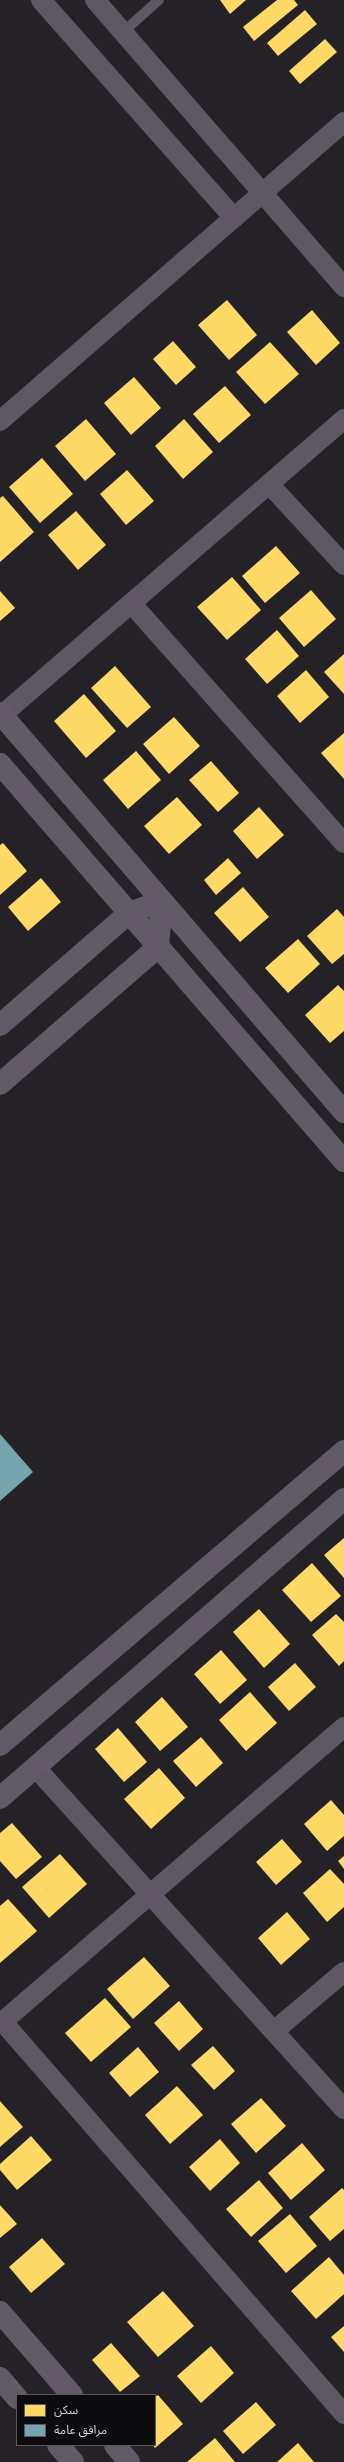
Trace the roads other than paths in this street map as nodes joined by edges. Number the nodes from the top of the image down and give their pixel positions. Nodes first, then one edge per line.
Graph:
1 (41, 0) edge
2 (95, 0) edge
3 (159, 0) edge
4 (123, 32) junction
5 (344, 122) edge
6 (263, 193) junction
7 (234, 218) junction
8 (344, 288) edge
9 (344, 419) edge
10 (0, 421) edge
11 (269, 484) junction
12 (344, 565) edge
13 (131, 603) junction
14 (1, 714) edge
15 (0, 764) edge
16 (344, 843) edge
17 (162, 901) junction
18 (129, 913) junction
19 (158, 947) junction
20 (0, 1025) edge
21 (0, 1084) edge
22 (344, 1112) edge
23 (344, 1161) edge
24 (344, 1451) edge
25 (344, 1499) edge
26 (344, 1726) edge
27 (0, 1745) edge
28 (36, 1767) junction
29 (0, 1798) edge
30 (150, 1894) junction
31 (344, 1972) edge
32 (1, 2023) edge
33 (274, 2032) junction
34 (344, 2109) edge
35 (0, 2312) edge
36 (71, 2394) edge
37 (344, 2414) edge
38 (59, 2446) edge
39 (116, 2446) edge
40 (73, 2462) edge
41 (129, 2462) edge

1 - 7 street
2 - 4 street
3 - 4 lane
4 - 6 street
5 - 6 street
6 - 7 street
6 - 8 street
7 - 10 street
9 - 11 street
11 - 12 street
11 - 13 street
13 - 14 street
13 - 16 street
14 - 17 street
15 - 18 street
17 - 18 street
17 - 19 street
17 - 22 street
18 - 19 street
18 - 20 street
19 - 21 street
19 - 23 street
24 - 27 street
25 - 28 street
26 - 30 street
28 - 29 street
28 - 30 street
30 - 32 street
30 - 33 street
31 - 33 street
32 - 37 street
33 - 34 street
35 - 36 street
38 - 40 street
39 - 41 street

